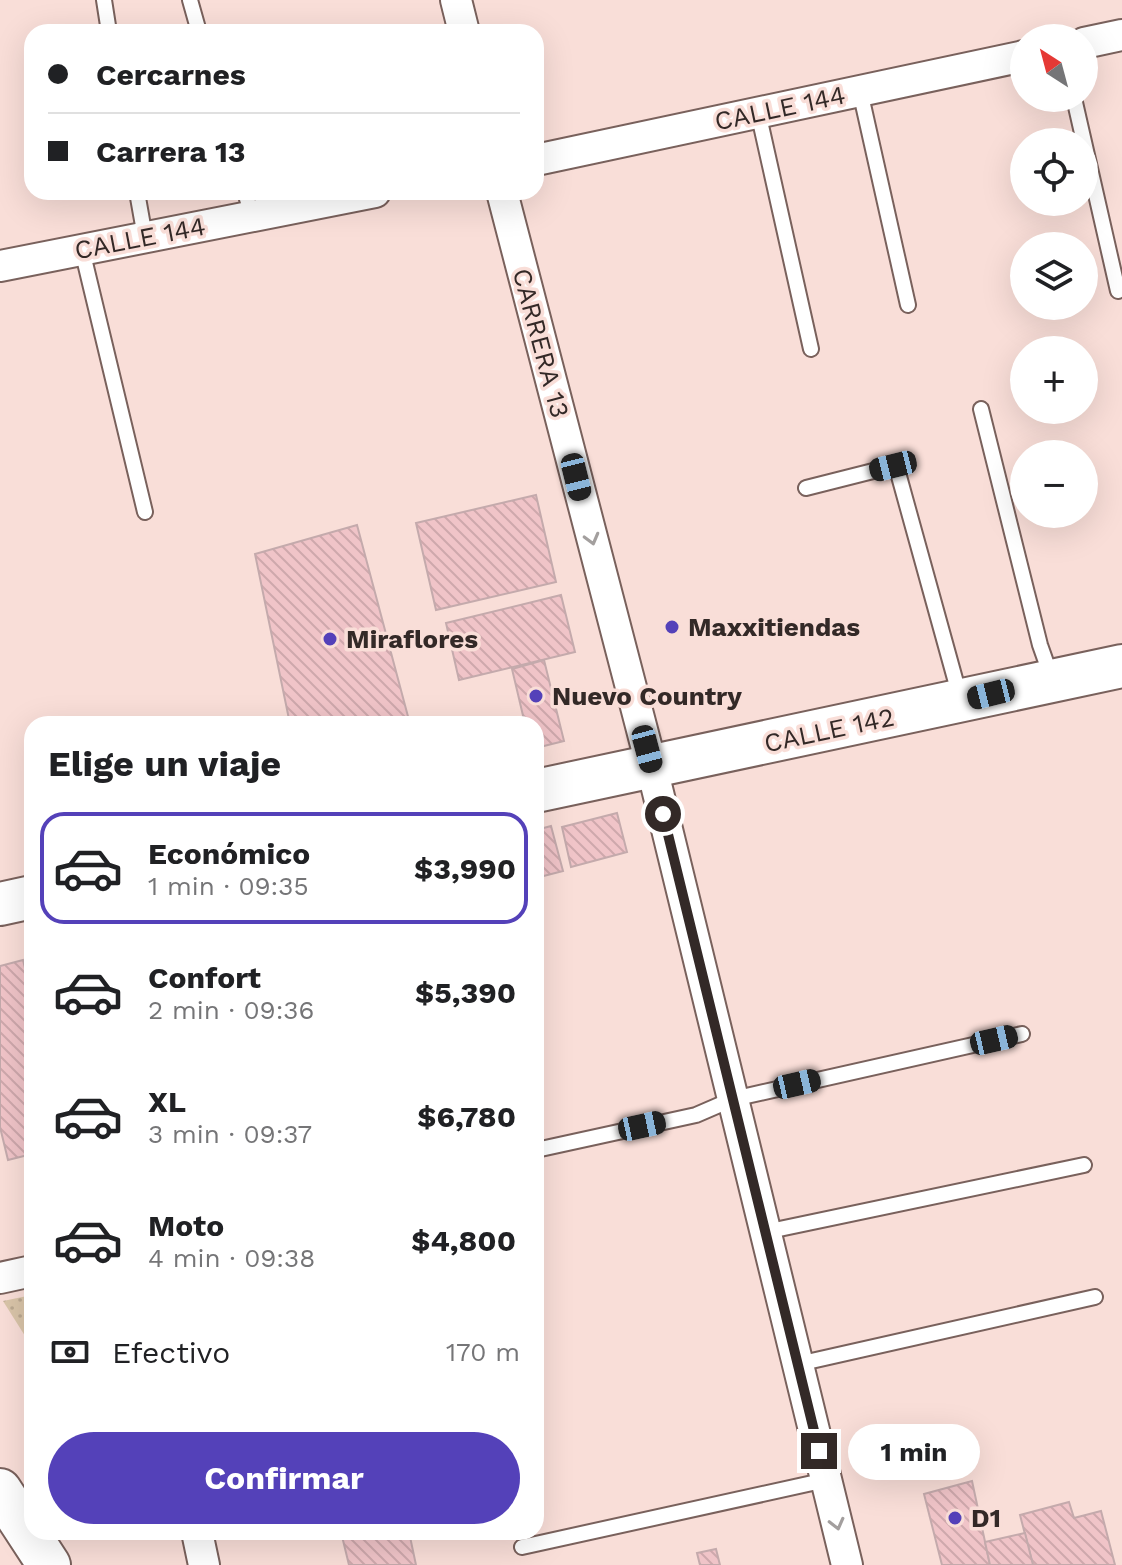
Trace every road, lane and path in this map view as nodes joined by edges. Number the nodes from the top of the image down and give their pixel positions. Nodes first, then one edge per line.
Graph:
1 (104, 0) edge
2 (190, 0) edge
3 (456, 0) edge
4 (108, 24) edge
5 (197, 24) edge
6 (462, 24) edge
7 (1122, 35) edge
8 (1098, 40) edge
9 (1010, 59) edge
10 (860, 91) junction
11 (758, 112) junction
12 (1077, 112) edge
13 (544, 158) edge
14 (138, 200) edge
15 (290, 200) edge
16 (504, 200) edge
17 (248, 204) edge
18 (145, 237) junction
19 (82, 250) junction
20 (0, 266) edge
21 (1118, 291) dead end
22 (908, 305) dead end
23 (811, 349) dead end
24 (981, 409) dead end
25 (806, 488) dead end
26 (145, 512) dead end
27 (1122, 666) edge
28 (1052, 680) junction
29 (961, 702) junction
30 (652, 768) junction
31 (544, 789) edge
32 (24, 899) edge
33 (0, 904) edge
34 (1022, 1034) dead end
35 (733, 1099) junction
36 (544, 1148) edge
37 (1084, 1165) dead end
38 (765, 1232) junction
39 (24, 1273) edge
40 (0, 1278) edge
41 (1095, 1297) dead end
42 (798, 1364) junction
43 (826, 1480) junction
44 (0, 1490) edge
45 (24, 1527) edge
46 (33, 1540) edge
47 (199, 1540) edge
48 (522, 1547) dead end
49 (49, 1565) edge
50 (204, 1565) edge
51 (847, 1565) edge

1 - 4 lane
2 - 5 lane
3 - 6 street
7 - 8 street
9 - 10 street, CALLE 144
10 - 11 street, CALLE 144
10 - 22 lane
11 - 13 street, CALLE 144
11 - 23 lane
12 - 21 lane
14 - 18 lane
15 - 17 street, CALLE 144
16 -> 30 street, CARRERA 13
17 - 18 street, CALLE 144
18 - 19 street, CALLE 144
19 - 20 street, CALLE 144
19 - 26 lane
24 - 28 lane
25 - 29 lane
27 - 28 main road, CALLE 142
28 - 29 main road, CALLE 142
29 - 30 main road, CALLE 142
30 - 31 main road, CALLE 142
30 - 35 street, CARRERA 13
32 - 33 main road
34 - 35 lane
35 - 36 lane
35 - 38 street, CARRERA 13
37 - 38 lane
38 - 42 street, CARRERA 13
39 - 40 street
41 - 42 lane
42 - 43 street, CARRERA 13
43 - 48 lane
43 -> 51 street, CARRERA 13
44 - 45 main road
46 - 49 main road
47 - 50 street

